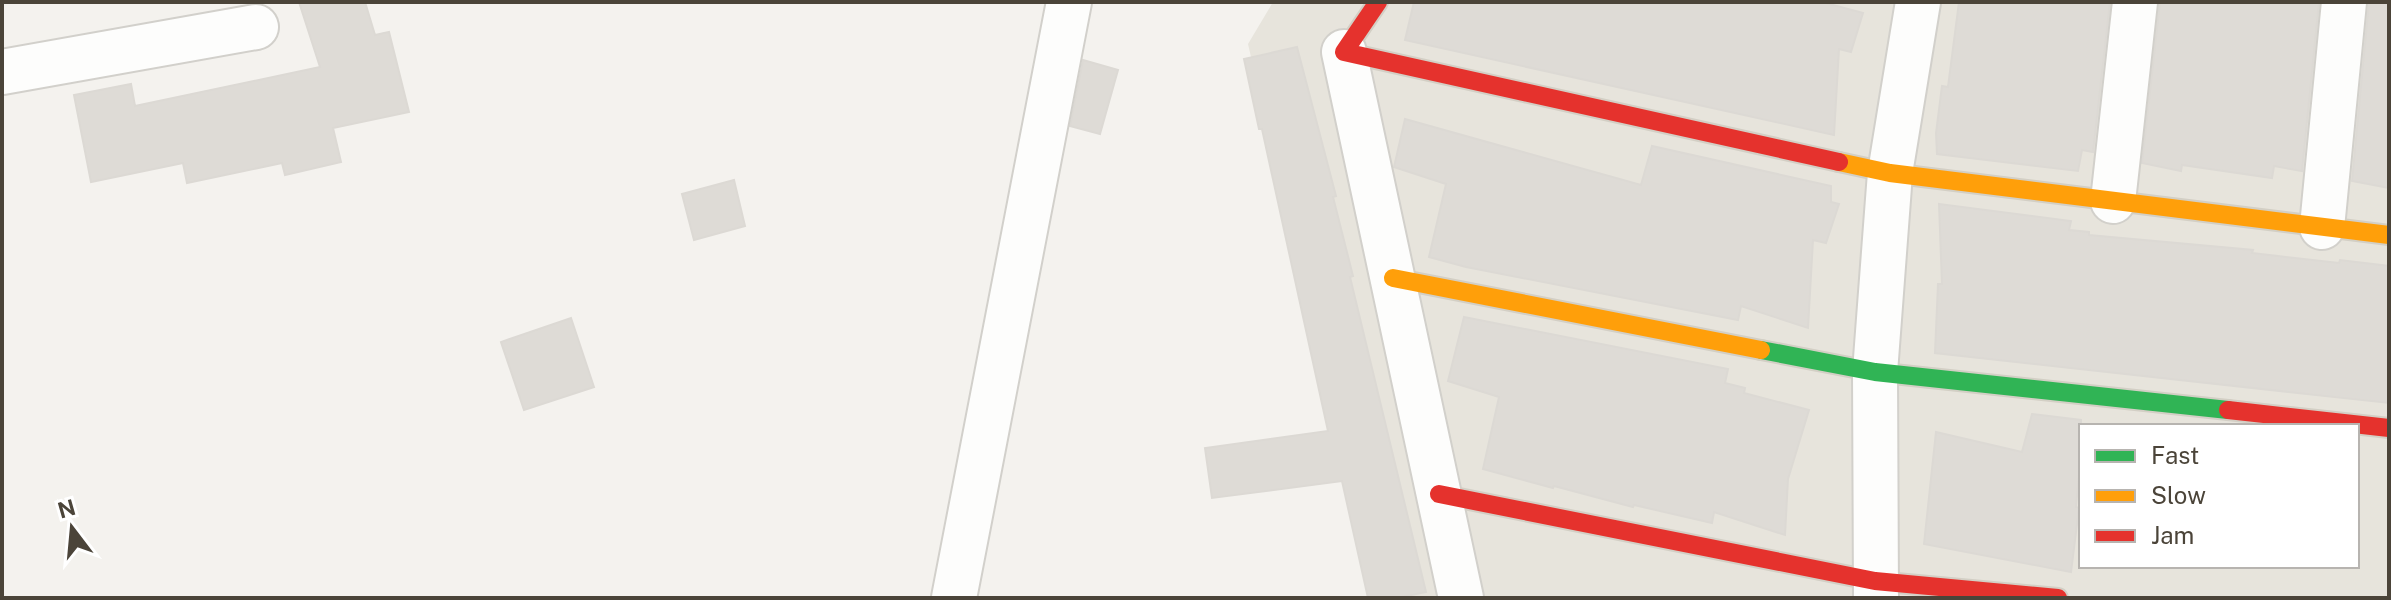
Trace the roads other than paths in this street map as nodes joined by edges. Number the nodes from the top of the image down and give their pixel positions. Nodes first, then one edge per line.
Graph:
1 (1069, 2) edge
2 (1378, 2) edge
3 (1918, 2) edge
4 (2135, 2) edge
5 (2344, 2) edge
6 (256, 27) dead end
7 (1344, 52) junction
8 (2, 72) edge
9 (1890, 173) junction
10 (2113, 201) junction
11 (2322, 227) junction
12 (2389, 235) edge
13 (1393, 278) junction
14 (1875, 372) junction
15 (2352, 424) edge
16 (2359, 425) edge
17 (2389, 428) edge
18 (1439, 494) junction
19 (1876, 589) edge
20 (954, 598) edge
21 (1461, 598) edge
22 (2058, 598) edge

1 - 20 street
2 - 7 street
3 - 9 street
4 - 10 street
5 - 11 street
6 - 8 street
7 - 9 street
7 - 13 street
9 - 10 street
9 - 14 street
10 - 11 street
11 - 12 street
13 - 14 street
13 - 18 street
14 - 15 street
14 - 19 street
16 - 17 street
18 - 19 street
18 - 21 street
19 - 22 street

